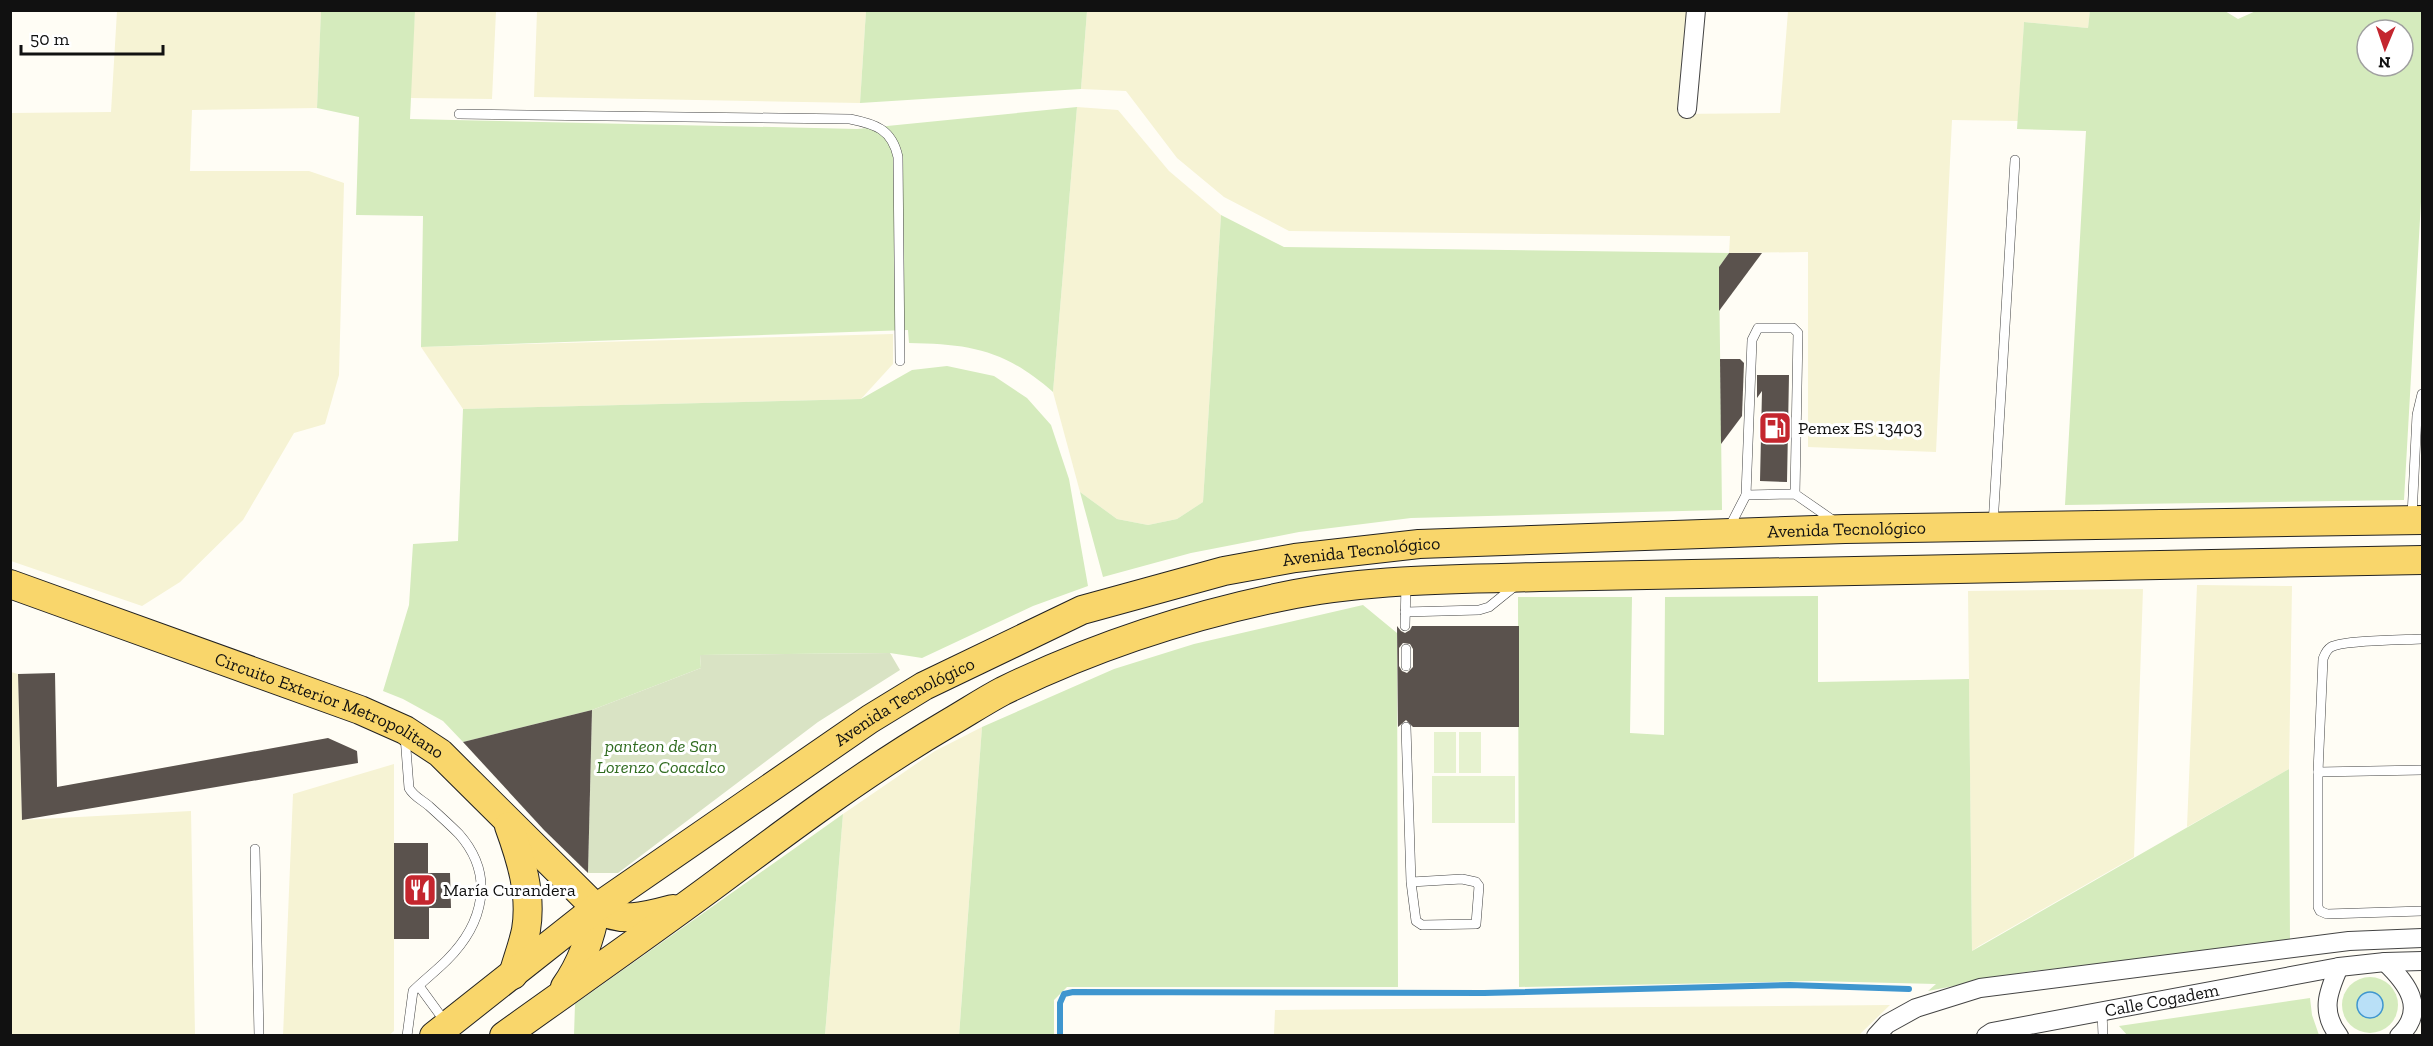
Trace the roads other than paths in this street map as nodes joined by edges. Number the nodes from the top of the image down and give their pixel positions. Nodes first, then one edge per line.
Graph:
1 (1696, 10) edge
2 (1687, 109) dead end
3 (459, 114) dead end
4 (2014, 160) dead end
5 (900, 361) dead end
6 (2422, 394) edge
7 (1746, 495) junction
8 (1795, 495) junction
9 (2417, 520) edge
10 (1993, 527) junction
11 (1845, 529) junction
12 (1726, 534) junction
13 (2422, 560) edge
14 (1525, 577) junction
15 (1406, 582) junction
16 (10, 584) edge
17 (1405, 612) junction
18 (1406, 626) dead end
19 (2422, 639) edge
20 (1406, 650) dead end
21 (1406, 666) dead end
22 (1406, 727) dead end
23 (405, 730) junction
24 (2422, 770) edge
25 (2318, 772) junction
26 (508, 821) junction
27 (255, 849) dead end
28 (1411, 882) junction
29 (687, 905) junction
30 (596, 908) junction
31 (2422, 911) edge
32 (2422, 938) edge
33 (2422, 961) edge
34 (2385, 962) junction
35 (2339, 968) junction
36 (513, 975) junction
37 (419, 986) junction
38 (553, 1000) junction
39 (2102, 1012) junction
40 (440, 1030) edge
41 (259, 1035) edge
42 (408, 1035) edge
43 (504, 1035) edge
44 (1876, 1035) edge
45 (1986, 1035) edge
46 (2103, 1035) edge
47 (2339, 1035) edge
48 (2399, 1035) edge

1 - 2 street
3 - 5 lane
4 - 10 lane
6 - 9 lane
7 - 8 lane
7 - 8 lane
7 - 12 lane
8 - 11 lane
9 - 10 main road, Avenida Tecnológico
10 - 11 main road, Avenida Tecnológico
11 - 12 main road, Avenida Tecnológico
12 - 30 main road, Avenida Tecnológico
13 - 14 main road, Avenida Tecnológico
14 - 15 main road, Avenida Tecnológico
14 - 17 lane
15 - 17 lane
15 - 29 main road, Avenida Tecnológico
16 - 23 main road, Circuito Exterior Metropolitano
17 - 18 lane
19 - 25 lane
20 - 21 lane
22 - 28 lane
23 - 26 main road, Circuito Exterior Metropolitano
23 - 37 lane
24 - 25 lane
25 - 31 lane
26 - 30 main road, Circuito Exterior Metropolitano
26 - 36 main road
27 - 41 lane
28 - 28 lane
29 - 30 main road, Circuito Exterior Metropolitano
29 - 38 main road, Avenida Tecnológico
30 - 36 main road, Avenida Tecnológico
30 - 38 main road
32 - 44 street
33 - 34 street
34 - 35 street, Calle Cogadem
34 - 48 street
35 - 39 street, Calle Cogadem
35 - 47 street
36 - 40 main road, Avenida Tecnológico
37 - 40 lane
37 - 42 lane
38 - 43 main road, Avenida Tecnológico
39 - 45 street, Calle Cogadem
39 - 46 lane

